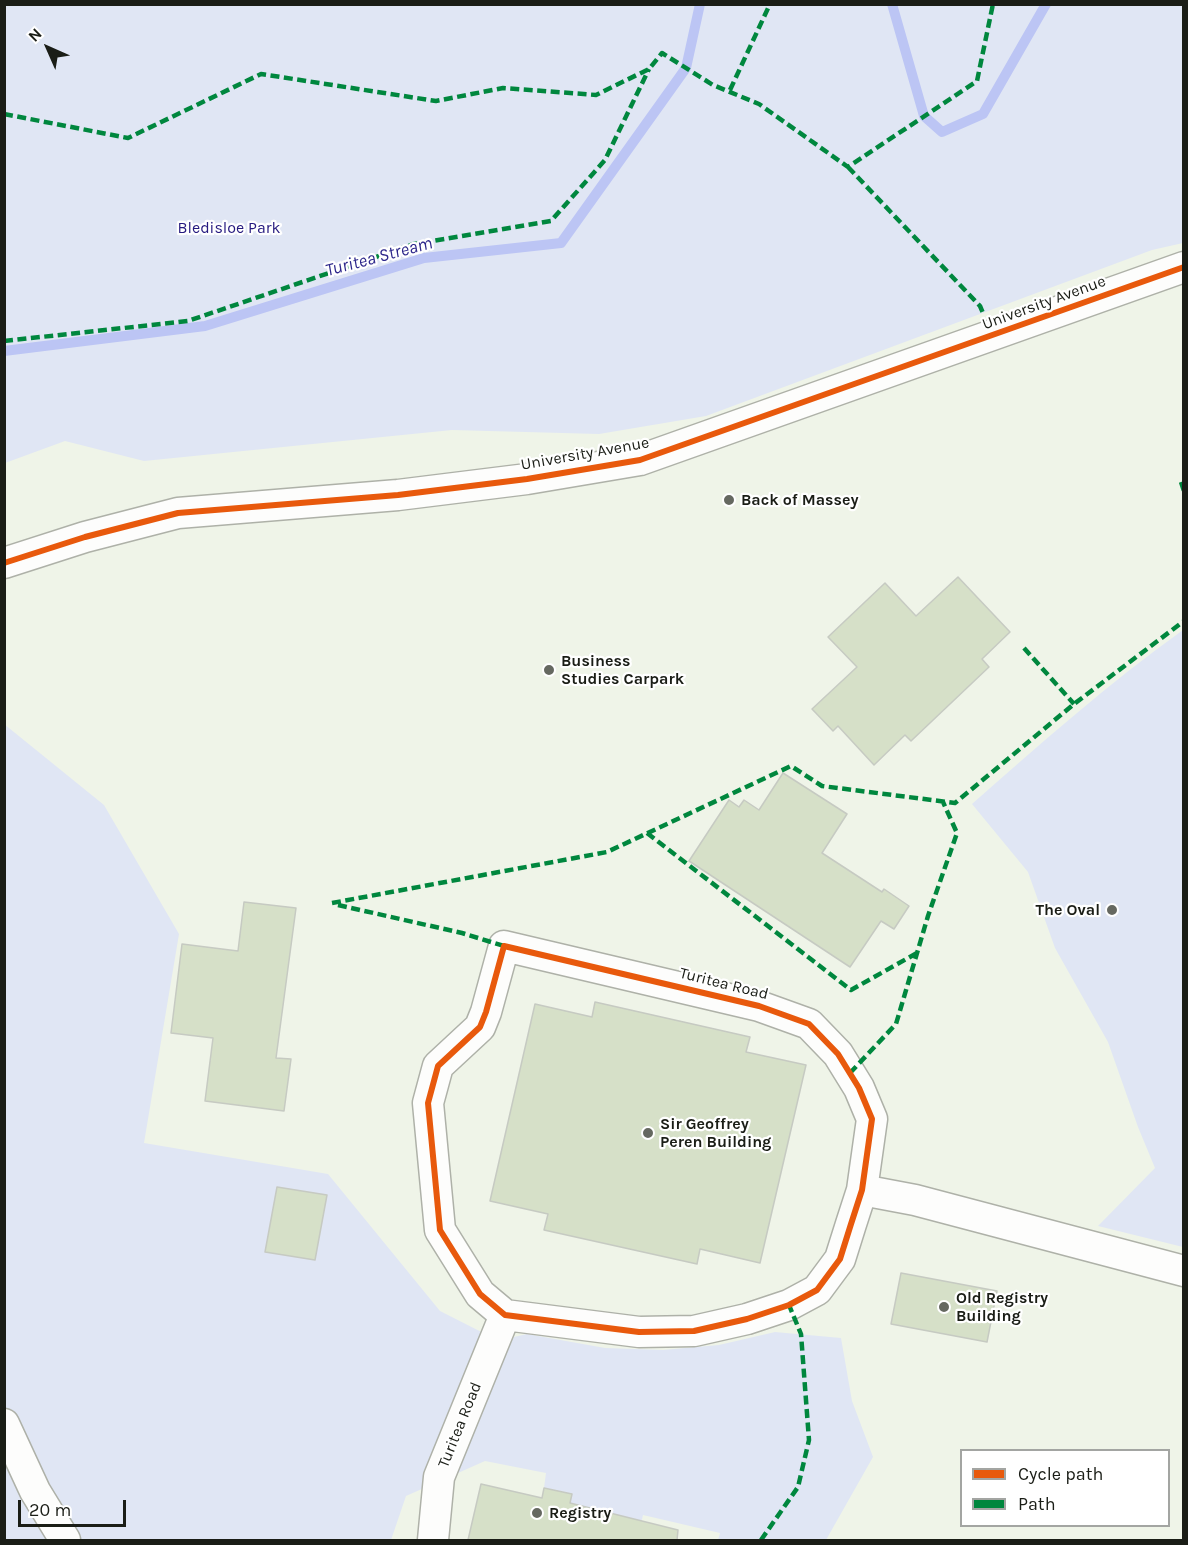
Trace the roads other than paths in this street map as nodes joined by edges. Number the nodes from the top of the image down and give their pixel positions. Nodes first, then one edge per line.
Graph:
1 (1184, 267) edge
2 (4, 563) edge
3 (862, 1190) junction
4 (1184, 1271) edge
5 (505, 1315) junction
6 (4, 1424) edge
7 (65, 1540) edge
8 (433, 1540) edge

1 - 2 street, University Avenue
3 - 4 street
3 - 5 street, Turitea Road
3 - 5 street, Turitea Road
5 - 8 street, Turitea Road
6 - 7 street

